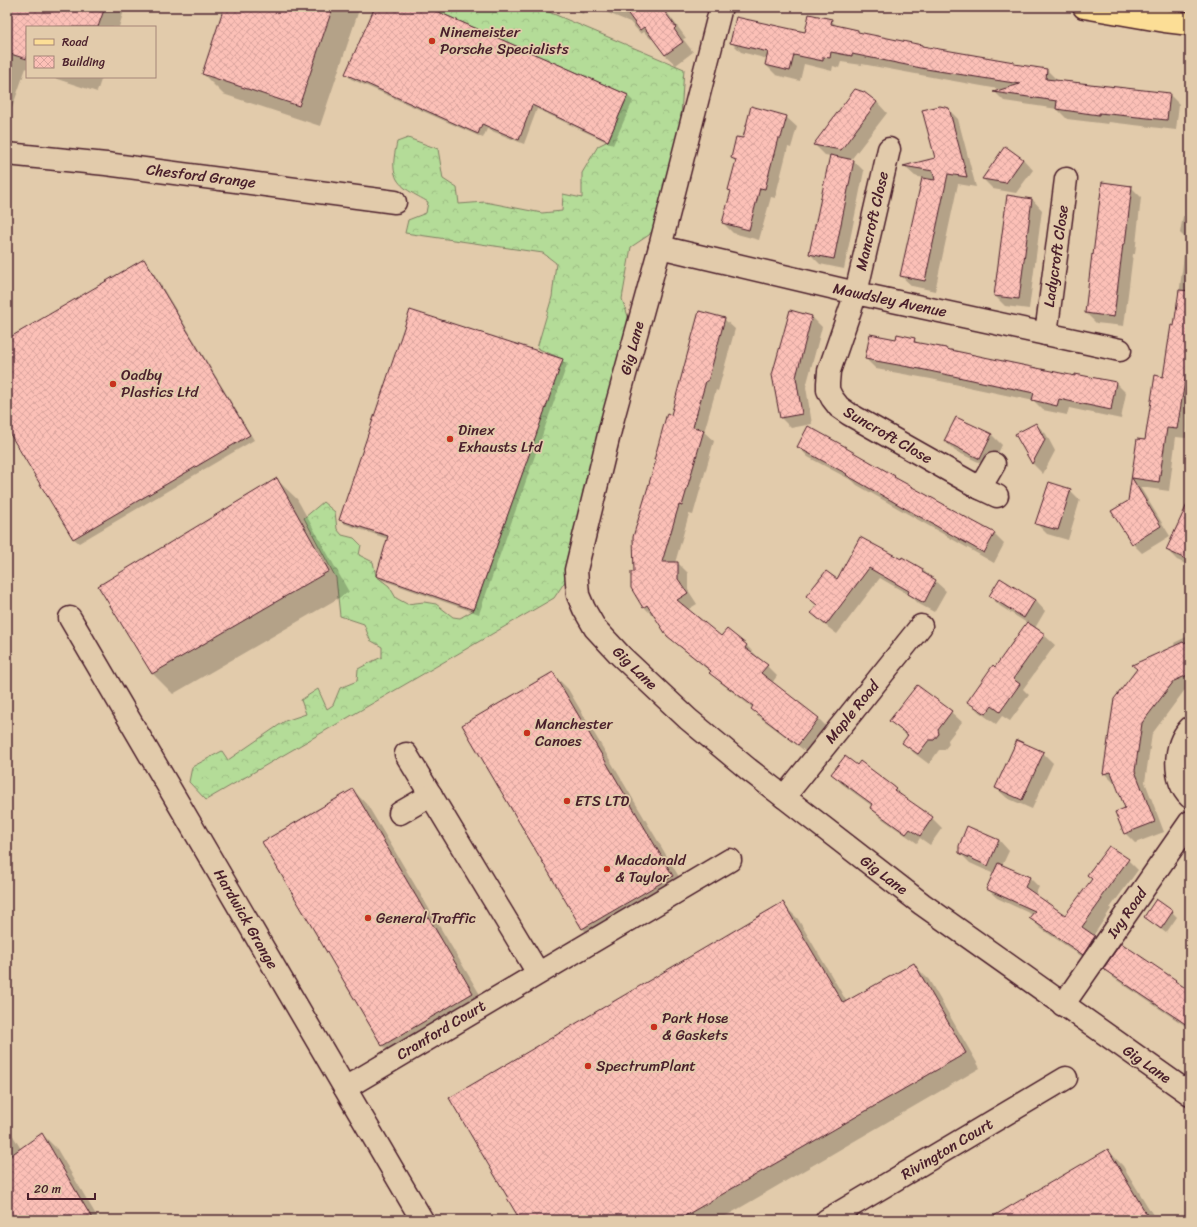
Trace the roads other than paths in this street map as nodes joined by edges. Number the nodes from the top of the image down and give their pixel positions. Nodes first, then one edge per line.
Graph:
1 (721, 7) edge
2 (1084, 7) edge
3 (1190, 24) edge
4 (888, 149) dead end
5 (7, 154) edge
6 (1067, 179) dead end
7 (395, 202) dead end
8 (660, 247) junction
9 (856, 293) junction
10 (1046, 334) junction
11 (1120, 350) dead end
12 (994, 464) dead end
13 (70, 618) dead end
14 (921, 626) dead end
15 (1190, 728) edge
16 (406, 754) dead end
17 (431, 795) junction
18 (784, 797) junction
19 (1190, 797) edge
20 (400, 813) dead end
21 (1190, 822) edge
22 (730, 860) dead end
23 (538, 973) junction
24 (1063, 1005) junction
25 (1066, 1078) dead end
26 (345, 1088) junction
27 (1190, 1094) edge
28 (422, 1220) edge
29 (827, 1220) edge

1 - 8 street, Gig Lane
2 - 3 main road
4 - 9 street, Mancroft Close
5 - 7 street, Chesford Grange
6 - 10 street, Ladycroft Close
8 - 9 street, Mawdsley Avenue
8 - 18 street, Gig Lane
9 - 10 street, Mawdsley Avenue
9 - 12 street, Suncroft Close
10 - 11 street, Mawdsley Avenue
13 - 26 street, Hardwick Grange
14 - 18 street, Maple Road
15 - 19 street
16 - 17 street
17 - 20 street
17 - 23 street
18 - 24 street, Gig Lane
21 - 24 street, Ivy Road
22 - 23 street, Cranford Court
23 - 26 street, Cranford Court
24 - 27 street, Gig Lane
25 - 29 street, Rivington Court
26 - 28 street, Hardwick Grange

